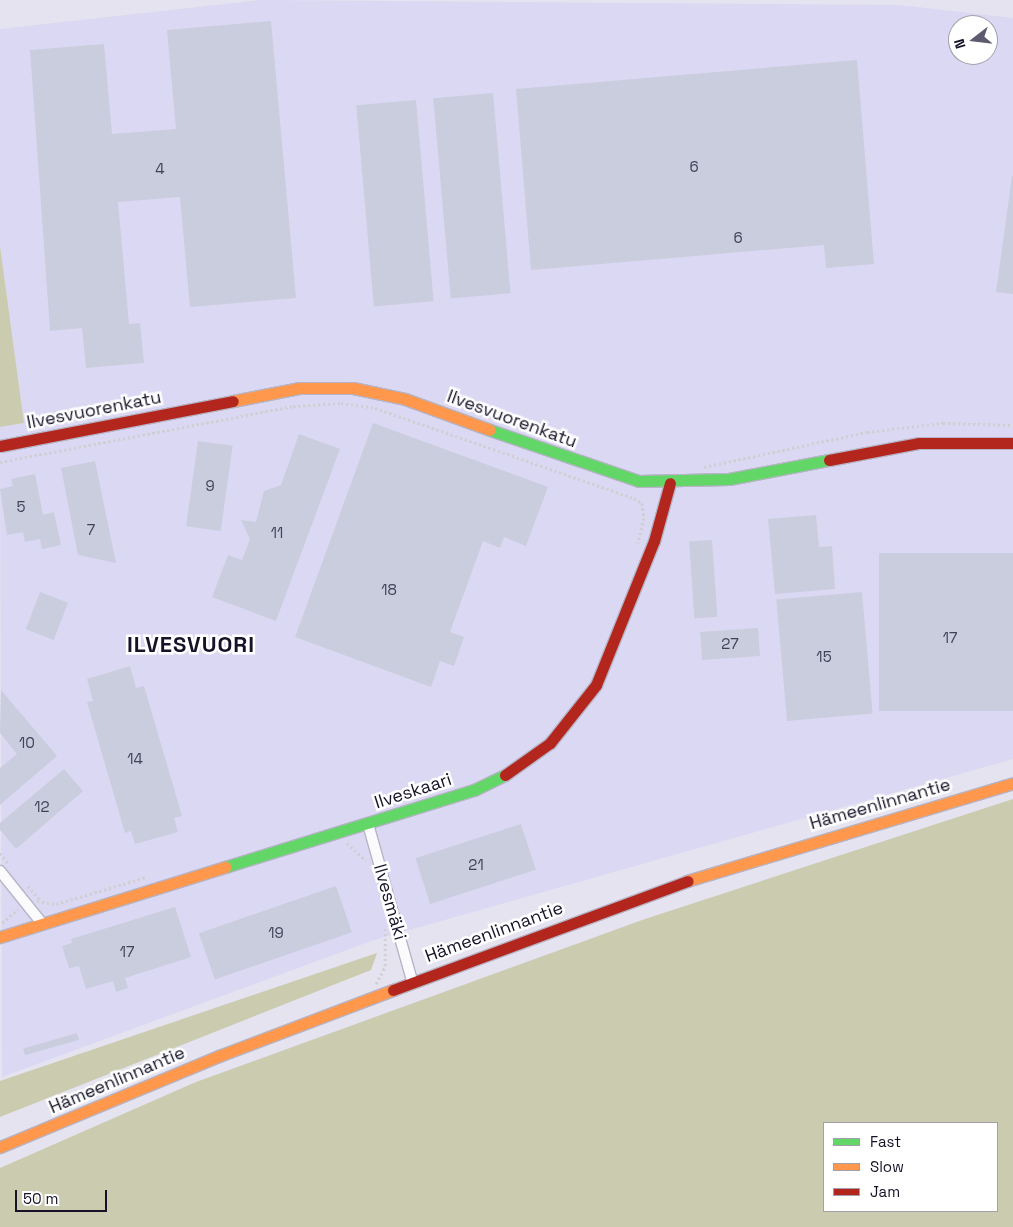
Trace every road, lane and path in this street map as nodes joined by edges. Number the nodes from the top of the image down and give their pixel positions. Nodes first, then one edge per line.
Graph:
1 (1013, 443) edge
2 (0, 446) edge
3 (0, 462) edge
4 (670, 483) junction
5 (638, 546) dead end
6 (1013, 783) edge
7 (368, 824) junction
8 (342, 831) junction
9 (368, 867) dead end
10 (0, 871) edge
11 (156, 874) dead end
12 (27, 905) junction
13 (41, 922) junction
14 (383, 923) dead end
15 (0, 926) edge
16 (0, 937) edge
17 (412, 981) junction
18 (379, 994) junction
19 (0, 1147) edge

1 - 4 street, Ilvesvuorenkatu
2 - 4 street, Ilvesvuorenkatu
3 - 5 path
4 - 7 street, Ilveskaari
6 - 17 street, Hämeenlinnantie
7 - 8 street, Ilveskaari
7 - 17 street, Ilvesmäki
8 - 9 path
8 - 13 street, Ilveskaari
10 - 12 street
11 - 12 path
12 - 13 street
12 - 15 path
13 - 16 street, Ilveskaari
14 - 18 path
17 - 18 street, Hämeenlinnantie
18 - 19 street, Hämeenlinnantie

